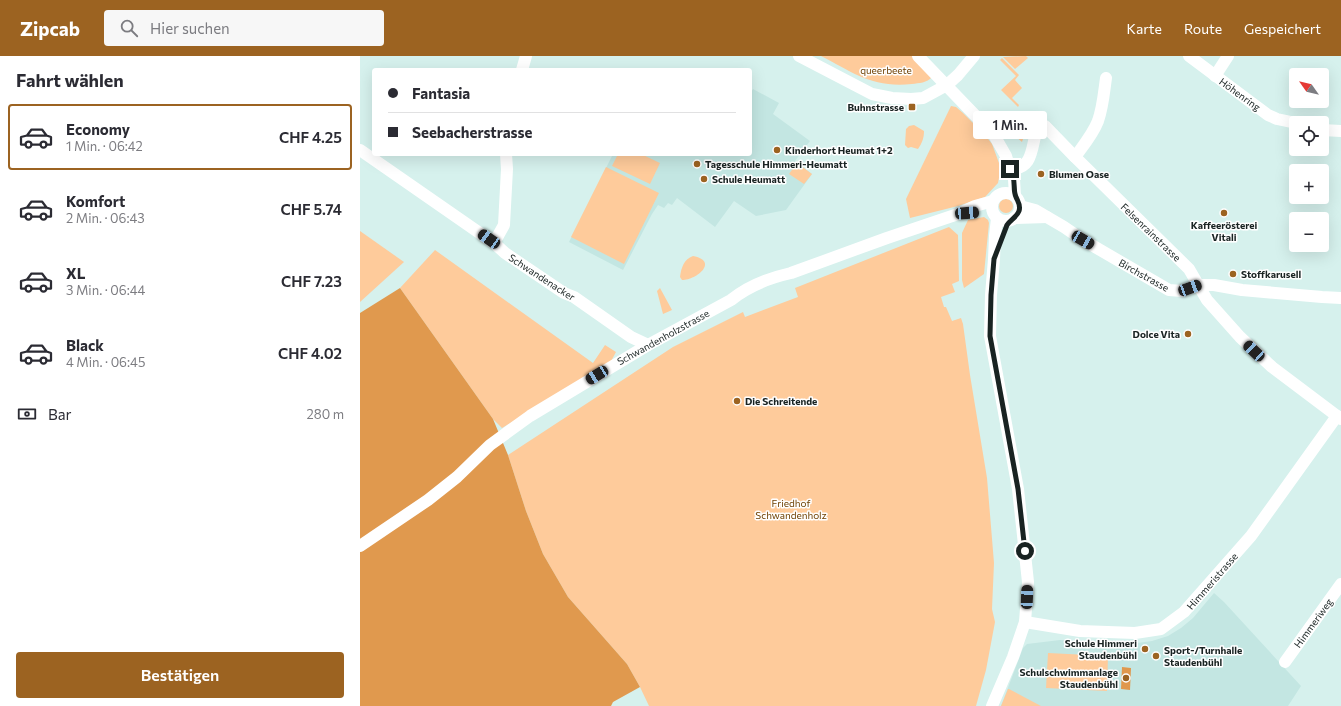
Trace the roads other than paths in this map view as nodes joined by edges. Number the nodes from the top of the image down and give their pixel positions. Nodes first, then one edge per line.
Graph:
1 (526, 56) edge
2 (800, 56) edge
3 (918, 56) edge
4 (974, 56) edge
5 (1189, 56) edge
6 (1228, 56) edge
7 (523, 68) edge
8 (1215, 76) junction
9 (1106, 78) dead end
10 (947, 85) junction
11 (1289, 122) edge
12 (1329, 130) edge
13 (1341, 131) edge
14 (360, 150) edge
15 (506, 156) edge
16 (1075, 157) junction
17 (1010, 169) junction
18 (1018, 201) junction
19 (996, 206) junction
20 (1048, 217) junction
21 (1012, 219) junction
22 (494, 243) junction
23 (994, 259) junction
24 (1198, 285) junction
25 (1341, 298) edge
26 (648, 345) junction
27 (1339, 417) edge
28 (360, 546) edge
29 (1341, 584) edge
30 (1025, 622) junction
31 (1285, 662) dead end
32 (992, 706) edge

1 - 7 street
2 - 10 street
3 - 10 street
4 - 10 street
5 - 8 street, Höhenring
6 - 8 street
8 - 11 street, Höhenring
9 - 16 street
10 - 17 street
12 - 13 street
14 - 22 street, Schwandenacker
15 - 22 street
16 - 17 street, Felsenrainstrasse
16 - 24 street, Felsenrainstrasse
17 - 18 street
17 - 19 street
18 - 19 street
18 - 20 street, Birchstrasse
18 - 21 street
19 - 21 street
19 - 23 street
19 - 26 street, Schwandenholzstrasse
20 - 21 street
20 - 24 street, Birchstrasse
21 - 23 street
22 - 26 street, Schwandenacker
23 - 30 street
24 - 25 street
24 - 27 street
26 - 28 street, Schwandenholzstrasse
27 - 30 street, Himmeristrasse
29 - 31 street, Himmeriweg
30 - 32 street

